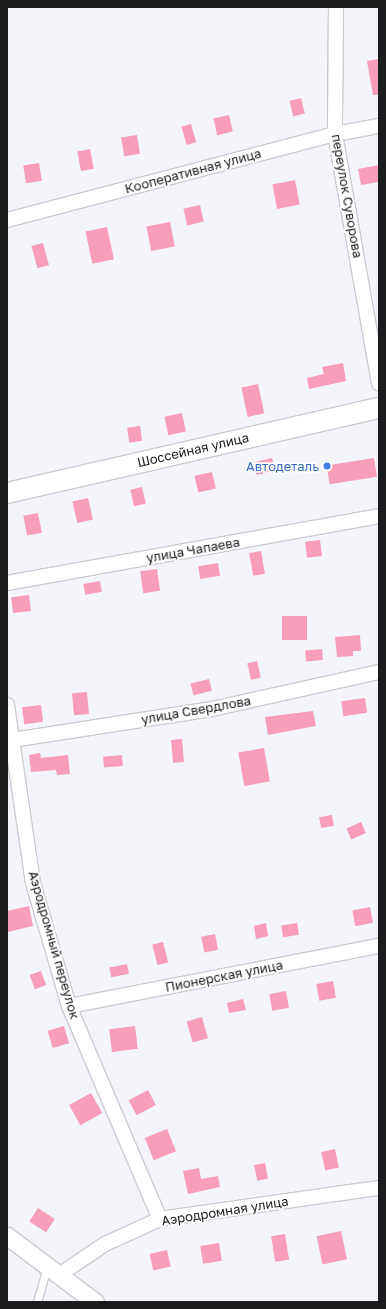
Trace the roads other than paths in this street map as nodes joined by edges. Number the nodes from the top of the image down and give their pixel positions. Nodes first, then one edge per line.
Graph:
1 (336, 7) edge
2 (379, 126) edge
3 (335, 134) junction
4 (7, 220) edge
5 (379, 383) edge
6 (379, 408) edge
7 (7, 493) edge
8 (379, 516) edge
9 (7, 583) edge
10 (379, 672) edge
11 (7, 705) edge
12 (12, 740) junction
13 (379, 946) edge
14 (69, 1006) junction
15 (379, 1188) edge
16 (160, 1219) junction
17 (7, 1236) edge
18 (54, 1270) junction
19 (37, 1302) edge
20 (95, 1302) edge

1 - 3 street, переулок Суворова
2 - 3 street, Кооперативная улица
3 - 4 street, Кооперативная улица
3 - 5 street, переулок Суворова
6 - 7 main road, Шоссейная улица
8 - 9 street, улица Чапаева
10 - 12 street, улица Свердлова
11 - 12 street, Аэродромный переулок
12 - 14 street, Аэродромный переулок
13 - 14 street, Пионерская улица
14 - 16 street, Аэродромный переулок
15 - 16 street, Аэродромная улица
16 - 18 street, Аэродромная улица
17 - 18 street
18 - 19 lane
18 - 20 street

